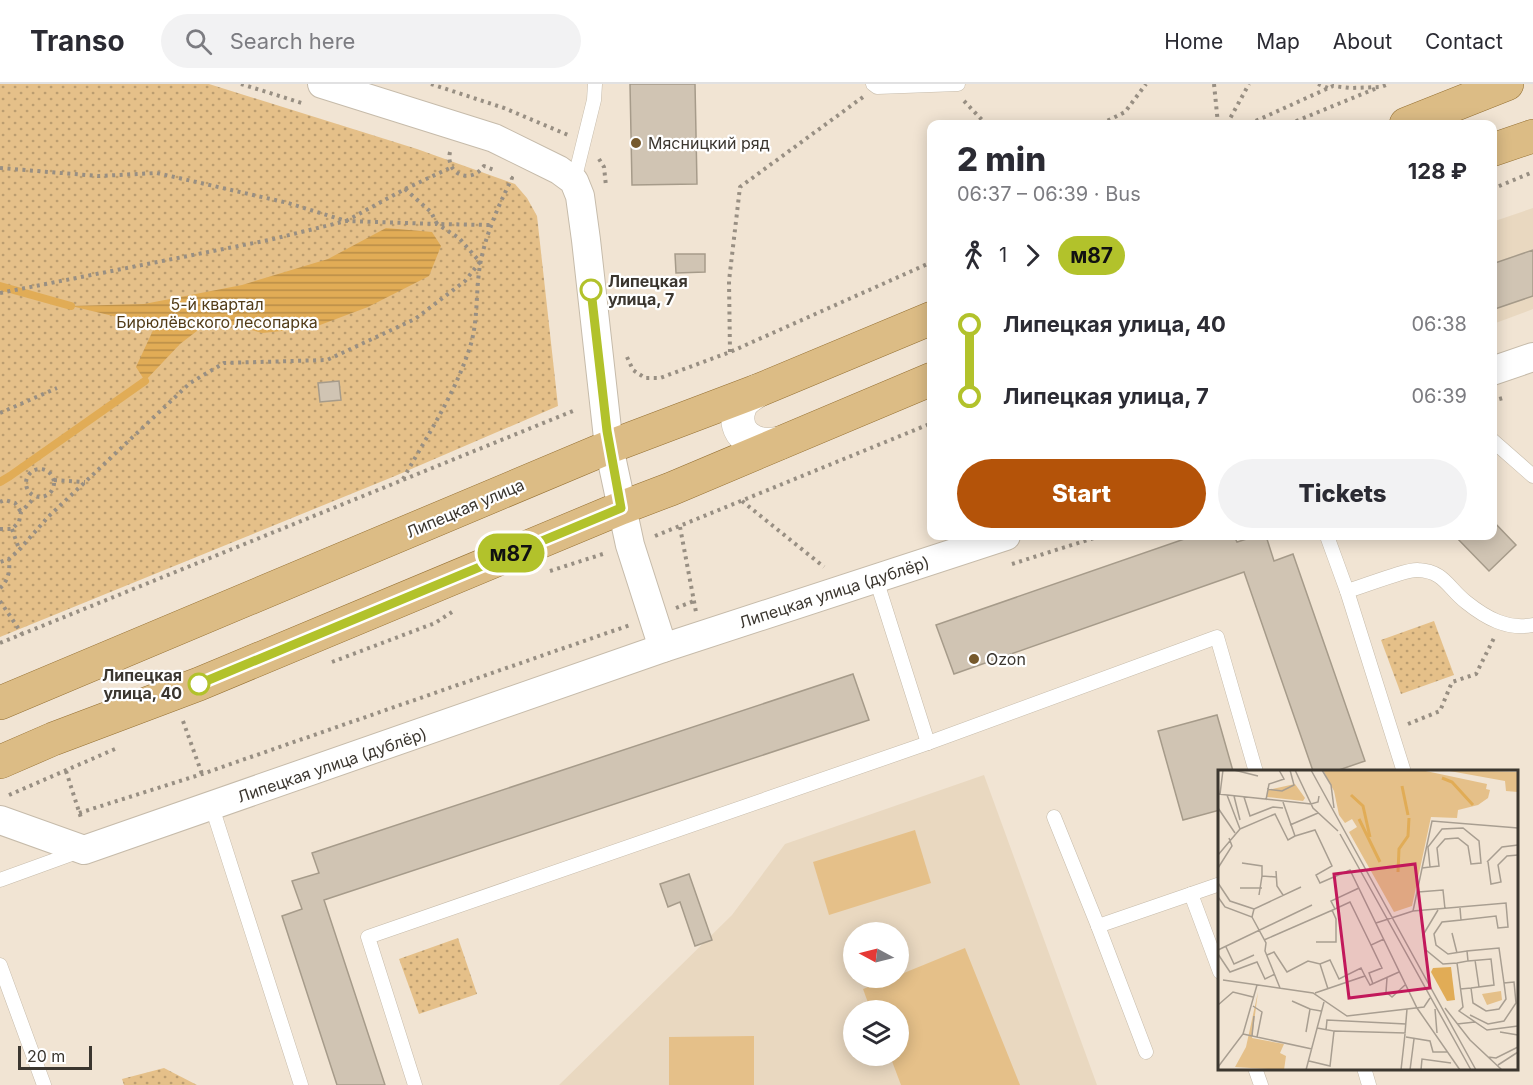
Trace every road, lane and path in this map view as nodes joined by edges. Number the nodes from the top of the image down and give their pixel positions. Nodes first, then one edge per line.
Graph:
1 (322, 84) edge
2 (595, 84) edge
3 (947, 84) edge
4 (958, 84) edge
5 (1146, 84) edge
6 (1214, 84) edge
7 (1249, 84) edge
8 (1318, 84) edge
9 (1389, 84) edge
10 (1507, 84) edge
11 (875, 85) edge
12 (1349, 86) edge
13 (1381, 87) junction
14 (1328, 88) junction
15 (354, 89) edge
16 (983, 120) edge
17 (1109, 120) edge
18 (1218, 120) edge
19 (1229, 120) edge
20 (1258, 120) edge
21 (1299, 120) edge
22 (1416, 120) edge
23 (1533, 136) edge
24 (1497, 148) edge
25 (451, 150) dead end
26 (484, 166) dead end
27 (452, 167) junction
28 (0, 168) edge
29 (1532, 173) edge
30 (512, 178) dead end
31 (574, 181) junction
32 (1497, 187) edge
33 (405, 189) junction
34 (346, 222) junction
35 (437, 224) junction
36 (490, 225) junction
37 (480, 262) junction
38 (927, 264) edge
39 (0, 293) edge
40 (927, 320) edge
41 (730, 352) junction
42 (1533, 357) edge
43 (1497, 369) edge
44 (645, 378) dead end
45 (927, 381) edge
46 (57, 388) dead end
47 (758, 391) junction
48 (573, 411) dead end
49 (0, 413) edge
50 (927, 425) edge
51 (779, 443) junction
52 (1497, 444) edge
53 (609, 447) junction
54 (1533, 476) edge
55 (403, 479) junction
56 (54, 480) junction
57 (85, 482) junction
58 (35, 498) junction
59 (742, 501) junction
60 (0, 502) edge
61 (621, 508) junction
62 (21, 512) junction
63 (680, 527) junction
64 (0, 529) edge
65 (12, 529) junction
66 (994, 540) edge
67 (1328, 540) edge
68 (630, 545) junction
69 (19, 550) junction
70 (9, 559) junction
71 (0, 562) edge
72 (544, 574) dead end
73 (876, 579) junction
74 (0, 588) edge
75 (1347, 591) junction
76 (832, 594) junction
77 (0, 601) edge
78 (694, 601) junction
79 (461, 605) dead end
80 (653, 617) junction
81 (1501, 624) junction
82 (1533, 625) edge
83 (22, 634) junction
84 (702, 635) junction
85 (0, 643) edge
86 (663, 648) junction
87 (325, 665) dead end
88 (0, 703) edge
89 (172, 723) dead end
90 (1391, 731) junction
91 (928, 743) junction
92 (119, 747) dead end
93 (0, 762) edge
94 (1256, 770) edge
95 (1400, 770) edge
96 (202, 774) junction
97 (0, 799) edge
98 (212, 807) junction
99 (79, 813) dead end
100 (1054, 817) dead end
101 (0, 820) edge
102 (84, 850) junction
103 (0, 880) edge
104 (1218, 885) edge
105 (1191, 894) junction
106 (1098, 926) junction
107 (0, 965) edge
108 (1218, 967) edge
109 (1146, 1052) dead end
110 (1256, 1070) edge
111 (1365, 1070) edge
112 (44, 1085) edge
113 (301, 1085) edge
114 (415, 1085) edge
115 (1261, 1085) edge
116 (1369, 1085) edge

1 - 15 street
2 - 31 lane
3 - 4 lane
3 - 11 lane
3 - 16 path
5 - 17 path
6 - 18 path
7 - 19 path
8 - 14 path
9 - 13 path
10 - 22 main road
11 - 41 path
12 - 13 path
12 - 14 path
13 - 21 path
14 - 20 path
15 - 31 street
23 - 24 main road
25 - 27 path
26 - 27 path
27 - 33 path
28 - 34 path
29 - 32 path
30 - 36 path
31 - 53 street
33 - 34 path
33 - 35 path
34 - 35 path
34 - 39 path
35 - 36 path
35 - 37 path
36 - 37 path
37 - 55 path
37 - 57 path
38 - 41 path
40 - 47 main road, Липецкая улица
41 - 44 path
42 - 43 street
45 - 51 main road
46 - 49 path
47 - 51 street
47 - 53 main road, Липецкая улица
48 - 55 path
50 - 59 path
51 - 61 main road
52 - 54 lane
53 - 61 street
53 - 88 main road, Липецкая улица
55 - 83 path
56 - 57 path
56 - 58 path
56 - 58 path
57 - 69 path
58 - 62 path
59 - 63 path
59 - 76 path
60 - 62 path
61 - 68 street
61 - 93 main road
62 - 65 path
63 - 68 path
63 - 78 path
64 - 65 path
65 - 69 path
66 - 73 street, Липецкая улица (дублёр)
67 - 75 lane
68 - 72 path
68 - 80 street
69 - 70 path
70 - 71 path
70 - 74 path
73 - 76 street, Липецкая улица (дублёр)
73 - 91 lane
75 - 81 lane
75 - 90 lane
76 - 84 street, Липецкая улица (дублёр)
77 - 83 path
78 - 80 path
78 - 84 path
79 - 87 path
80 - 86 street
80 - 96 path
81 - 82 lane
81 - 90 path
83 - 85 path
84 - 86 street, Липецкая улица (дублёр)
86 - 98 street, Липецкая улица (дублёр)
89 - 96 path
90 - 95 lane
91 - 94 lane
91 - 114 lane
92 - 97 path
96 - 99 path
98 - 102 street, Липецкая улица (дублёр)
98 - 113 lane
100 - 106 lane
101 - 102 street
102 - 103 lane
104 - 105 lane
105 - 106 lane
105 - 108 lane
106 - 109 lane
107 - 112 lane
110 - 115 lane
111 - 116 lane

